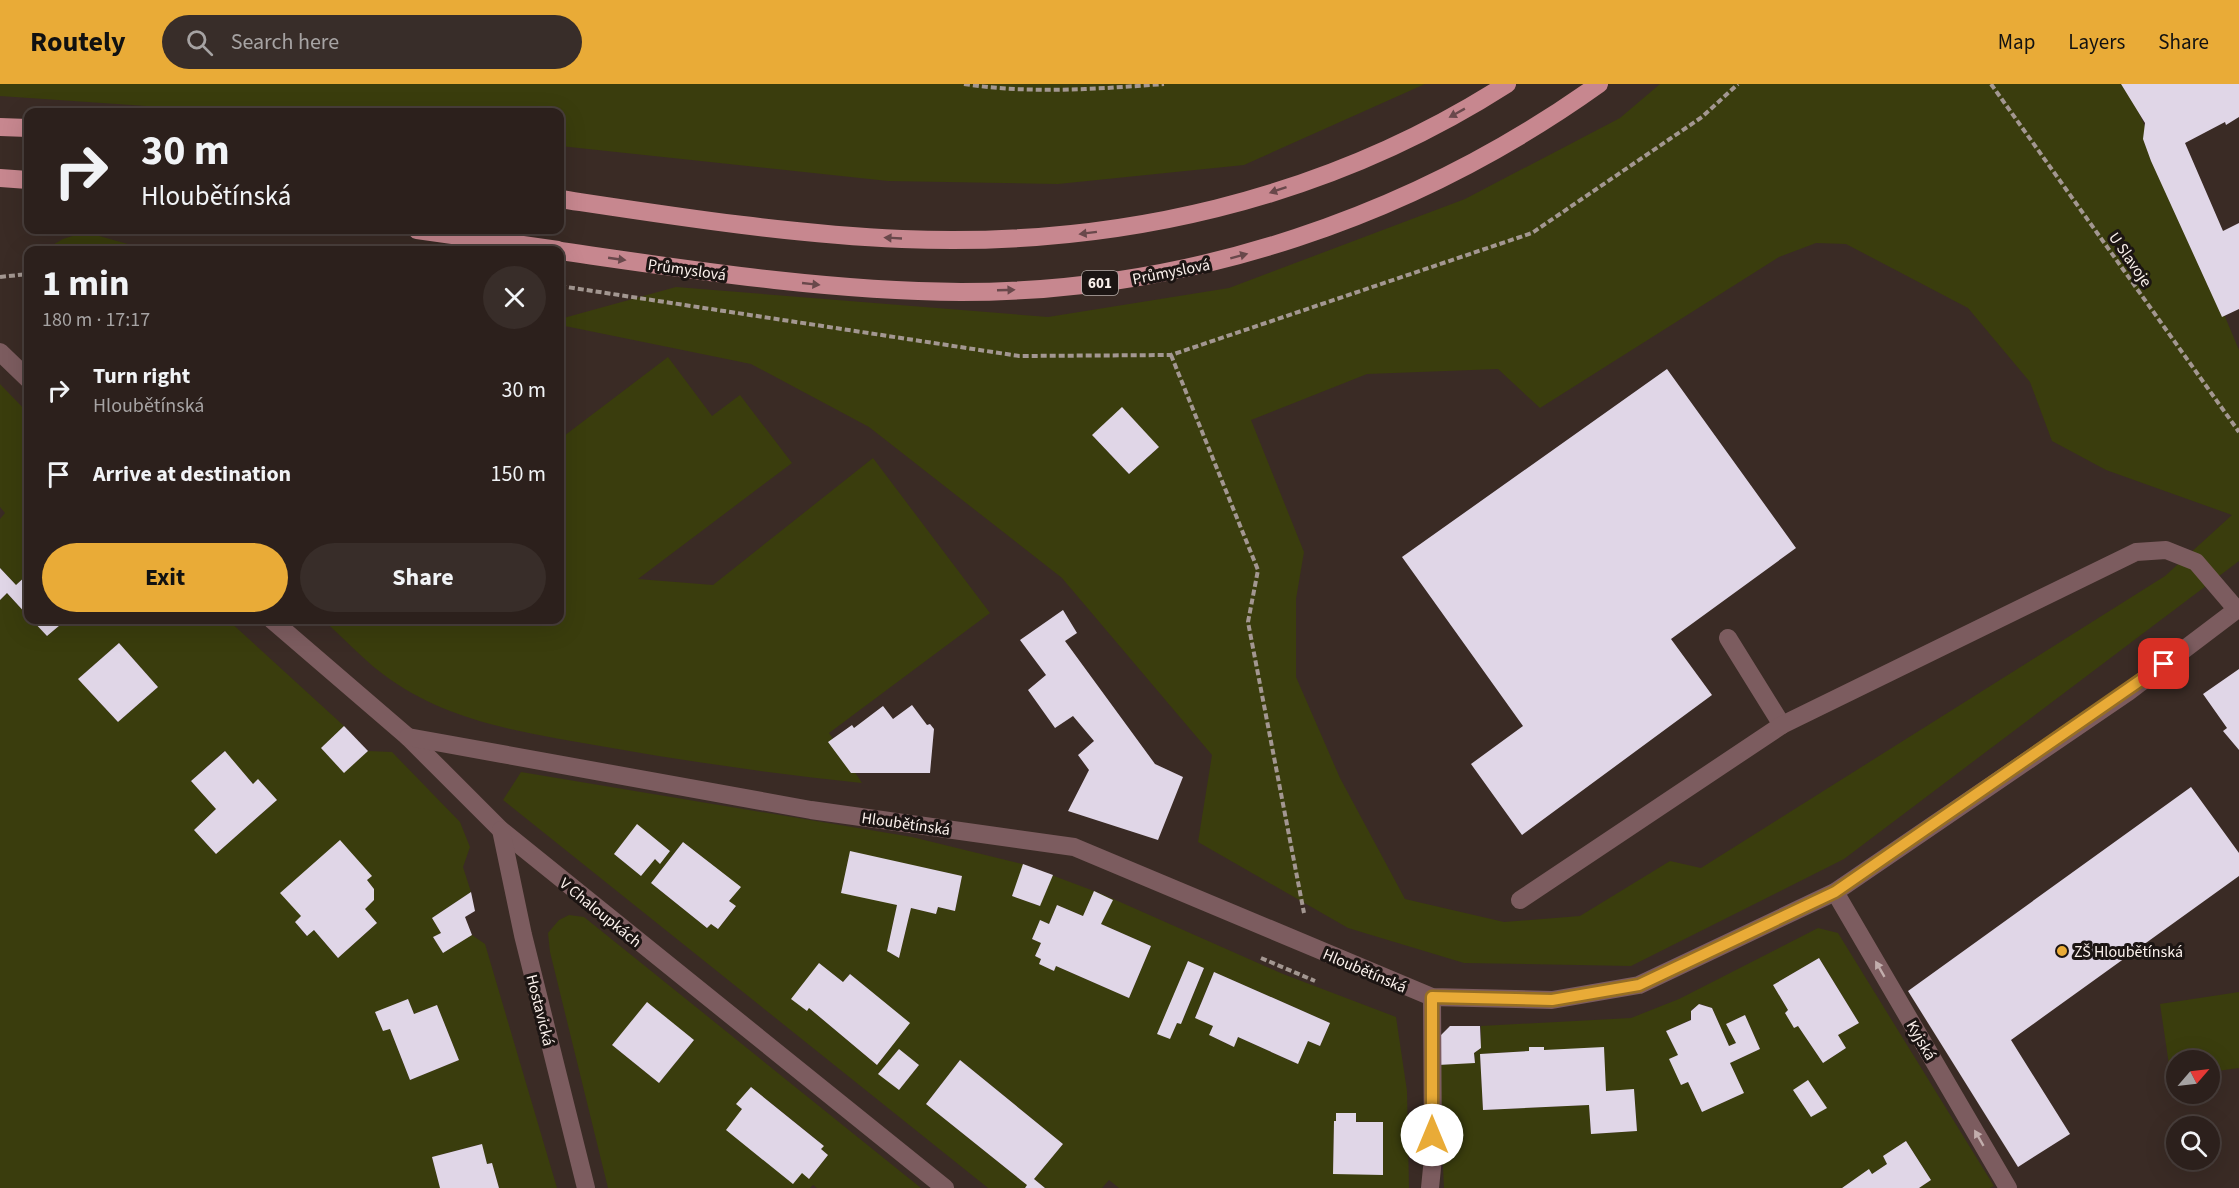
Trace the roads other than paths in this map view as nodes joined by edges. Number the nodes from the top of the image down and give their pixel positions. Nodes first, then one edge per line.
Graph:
1 (1507, 84) edge
2 (1599, 84) edge
3 (0, 126) edge
4 (24, 128) edge
5 (0, 178) edge
6 (24, 180) edge
7 (564, 200) edge
8 (444, 234) edge
9 (525, 246) edge
10 (564, 252) edge
11 (0, 352) edge
12 (24, 375) edge
13 (2238, 609) edge
14 (277, 624) edge
15 (1728, 638) dead end
16 (1782, 725) junction
17 (408, 737) junction
18 (501, 830) junction
19 (1835, 892) junction
20 (1520, 900) dead end
21 (1432, 997) junction
22 (586, 1188) edge
23 (945, 1188) edge
24 (1430, 1188) edge
25 (2008, 1188) edge

1 -> 7 main road
10 -> 2 main road, Průmyslová / 601
3 - 4 main road
5 - 6 main road
8 - 9 main road, Průmyslová / 601
11 - 12 street
13 - 16 street
13 - 19 street, Hloubětínská
14 - 17 street, V Chaloupkách
15 - 16 street
16 - 20 street
17 - 18 street, V Chaloupkách
17 - 21 street, Hloubětínská
18 - 22 street, Hostavická
18 - 23 street, V Chaloupkách
19 - 21 street, Hloubětínská
25 -> 19 street, Kyjská
21 - 24 street

